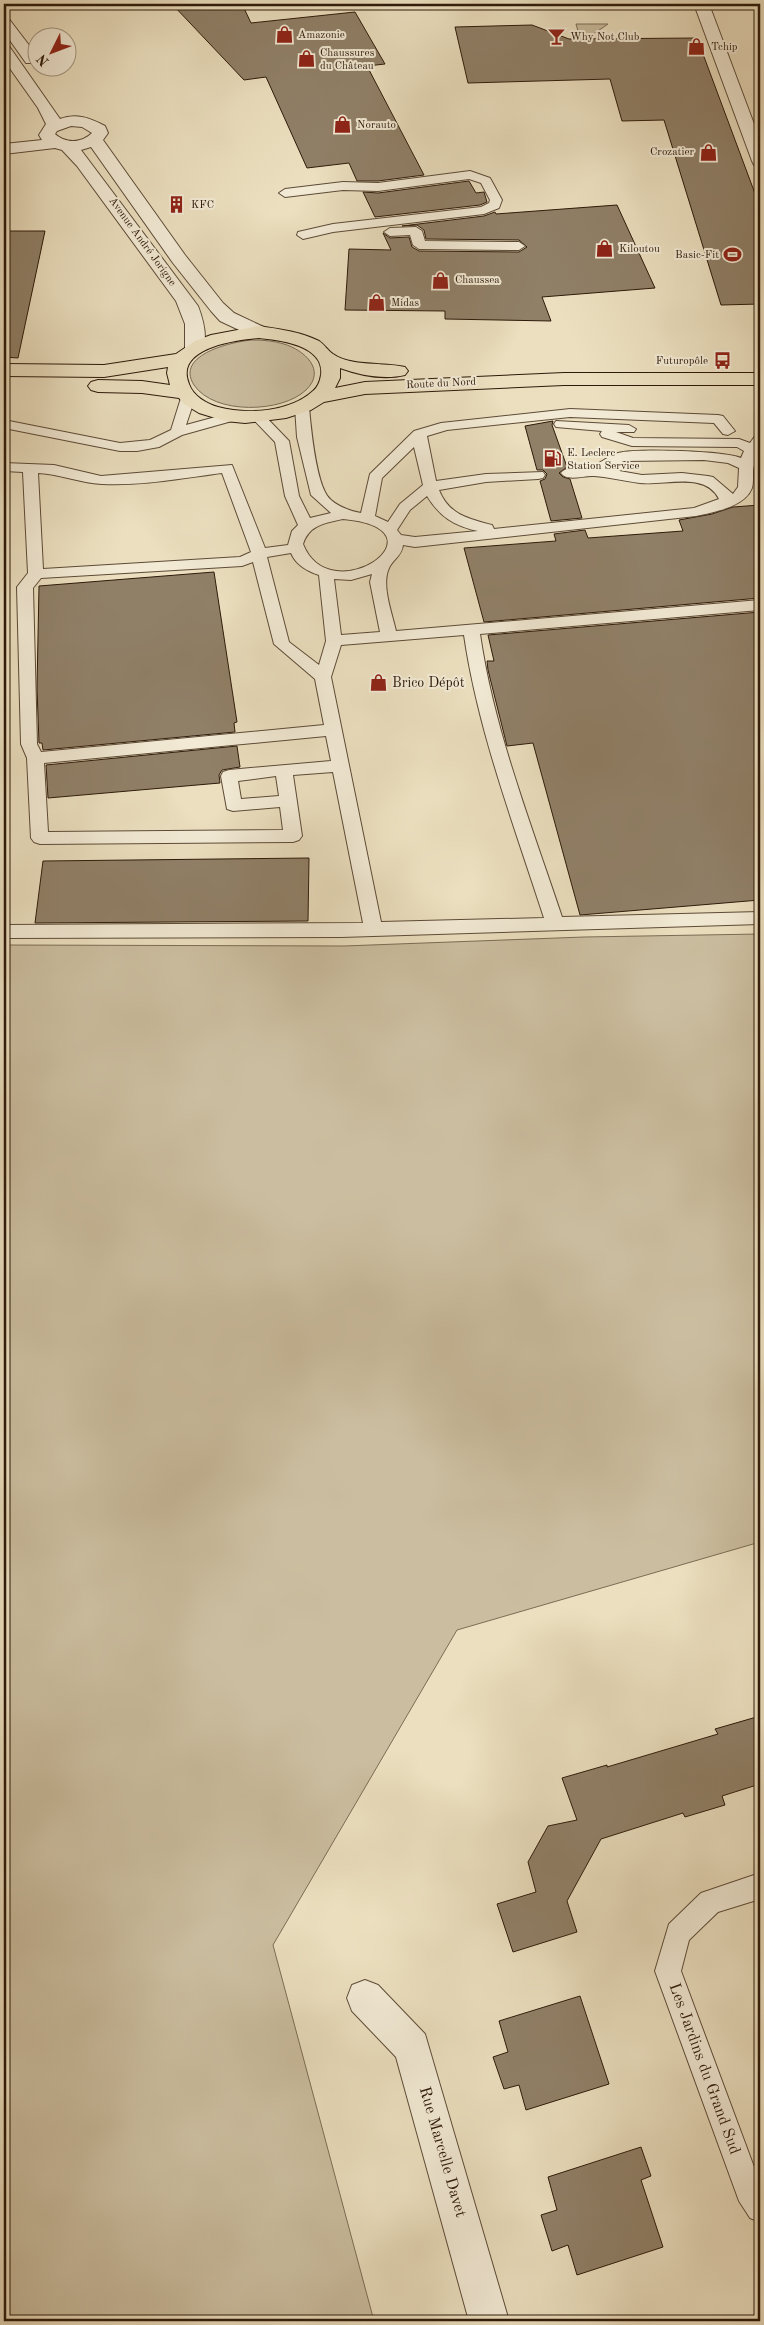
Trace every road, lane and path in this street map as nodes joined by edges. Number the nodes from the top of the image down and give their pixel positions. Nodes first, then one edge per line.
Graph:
1 (701, 4) edge
2 (4, 22) edge
3 (4, 49) edge
4 (28, 55) edge
5 (66, 106) dead end
6 (78, 121) junction
7 (56, 136) junction
8 (94, 140) junction
9 (4, 147) edge
10 (760, 161) edge
11 (285, 193) dead end
12 (519, 246) dead end
13 (259, 332) junction
14 (188, 354) junction
15 (326, 358) junction
16 (4, 370) edge
17 (564, 379) junction
18 (760, 379) edge
19 (4, 385) edge
20 (185, 396) junction
21 (310, 402) junction
22 (234, 416) junction
23 (258, 417) junction
24 (519, 420) junction
25 (4, 424) edge
26 (584, 427) junction
27 (728, 431) junction
28 (177, 432) junction
29 (419, 434) junction
30 (750, 444) edge
31 (746, 466) junction
32 (4, 468) edge
33 (30, 468) junction
34 (593, 471) junction
35 (568, 473) dead end
36 (538, 475) dead end
37 (429, 487) junction
38 (728, 502) junction
39 (343, 514) junction
40 (367, 518) junction
41 (306, 526) junction
42 (522, 531) junction
43 (392, 535) junction
44 (294, 548) junction
45 (259, 554) junction
46 (382, 565) junction
47 (326, 573) junction
48 (36, 574) junction
49 (760, 605) edge
50 (476, 629) junction
51 (389, 636) junction
52 (334, 641) junction
53 (324, 677) junction
54 (334, 730) junction
55 (35, 758) junction
56 (341, 766) junction
57 (284, 770) junction
58 (287, 801) junction
59 (760, 918) edge
60 (556, 925) junction
61 (373, 928) junction
62 (4, 932) edge
63 (760, 1886) edge
64 (365, 1998) dead end
65 (760, 2208) edge
66 (489, 2321) edge

1 - 10 street
2 - 4 street
3 - 7 street, Avenue André Jorigne
5 - 6 street
6 - 7 street
6 - 8 street, Avenue André Jorigne
7 - 8 street
7 - 9 street
7 - 14 street, Avenue André Jorigne
8 - 13 street, Avenue André Jorigne
11 - 12 lane
13 - 14 main road
13 - 15 main road
14 - 16 main road
14 - 20 main road
15 - 17 main road, Route du Nord
15 - 21 main road
17 - 18 main road, Route du Nord
17 - 21 main road, Route du Nord
19 - 20 main road
20 - 22 main road
20 - 28 lane
21 - 23 main road
21 - 39 lane
22 - 23 main road
22 - 28 lane
23 - 41 lane
24 - 26 lane
24 - 27 lane
24 - 29 lane
25 - 28 lane
26 - 27 lane
26 - 30 lane
27 - 30 lane
29 - 37 lane
29 - 40 lane
30 - 31 lane
31 - 34 lane
31 - 38 lane
32 - 33 lane
33 - 45 lane
33 - 48 lane
34 - 35 lane
34 - 38 lane
36 - 37 lane
37 - 42 lane
37 - 43 lane
38 - 42 lane
39 - 40 lane
39 - 41 lane
40 - 43 lane
41 - 44 lane
42 - 43 lane
43 - 46 lane
44 - 45 lane
44 - 47 lane
45 - 48 lane
45 - 53 lane
46 - 47 lane
46 - 51 lane
47 - 52 lane
48 - 55 lane
49 - 50 lane
50 - 51 lane
50 - 60 lane
51 - 52 lane
52 - 53 lane
53 - 54 lane
54 - 55 lane
54 - 56 lane
55 - 58 lane
56 - 57 lane
56 - 61 lane
57 - 58 lane
57 - 58 lane
59 - 60 lane
60 - 61 lane
61 - 62 lane
63 - 65 lane, Les Jardins du Grand Sud
64 - 66 street, Rue Marcelle Davet

